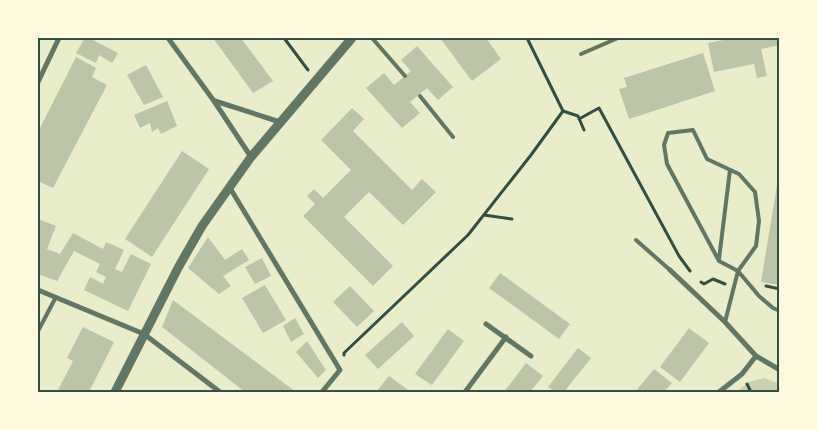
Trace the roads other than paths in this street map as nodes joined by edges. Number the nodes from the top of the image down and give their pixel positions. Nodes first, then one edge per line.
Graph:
1 (58, 38) edge
2 (168, 38) edge
3 (352, 38) edge
4 (372, 38) edge
5 (618, 38) edge
6 (581, 54) dead end
7 (405, 76) dead end
8 (38, 82) edge
9 (420, 96) dead end
10 (214, 101) junction
11 (280, 122) junction
12 (453, 137) dead end
13 (251, 157) junction
14 (730, 170) junction
15 (230, 188) junction
16 (636, 240) dead end
17 (719, 261) junction
18 (670, 270) joint
19 (738, 271) junction
20 (38, 290) edge
21 (56, 297) junction
22 (780, 311) edge
23 (724, 322) junction
24 (486, 324) dead end
25 (38, 331) edge
26 (144, 334) junction
27 (506, 337) junction
28 (531, 356) dead end
29 (756, 356) junction
30 (780, 370) edge
31 (115, 392) edge
32 (220, 392) edge
33 (322, 392) edge
34 (465, 392) edge
35 (719, 392) edge

1 - 8 street
2 - 10 street
3 - 11 street
4 - 7 lane
5 - 6 lane
9 - 12 lane
10 - 11 street
10 - 13 street
11 - 13 street
13 - 15 street
14 - 17 lane
14 - 17 lane
14 - 19 lane
15 - 26 street
15 - 33 street
16 - 18 lane
17 - 19 lane
18 - 23 street
19 - 22 lane
19 - 23 lane
20 - 21 street
21 - 25 lane
21 - 26 street
23 - 29 street
24 - 27 street
26 - 31 street
26 - 32 street
27 - 28 street
27 - 34 street
29 - 30 street
29 - 35 street

